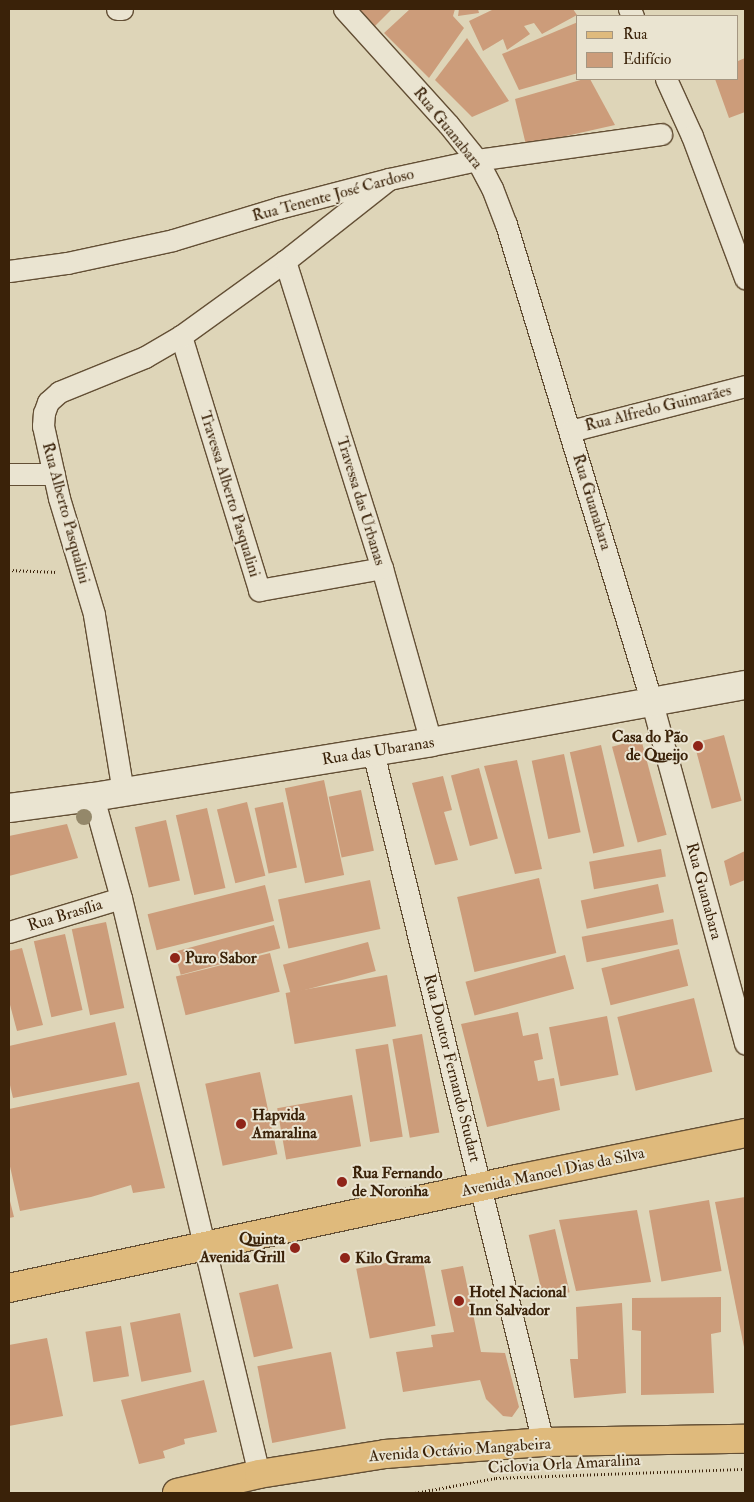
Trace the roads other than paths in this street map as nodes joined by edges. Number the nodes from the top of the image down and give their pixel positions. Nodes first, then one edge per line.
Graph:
1 (117, 9) edge
2 (122, 9) edge
3 (344, 9) edge
4 (666, 80) edge
5 (661, 134) dead end
6 (478, 160) junction
7 (388, 179) junction
8 (285, 262) junction
9 (9, 271) edge
10 (745, 278) edge
11 (181, 336) junction
12 (745, 386) edge
13 (570, 430) junction
14 (9, 474) edge
15 (54, 474) junction
16 (382, 568) junction
17 (745, 685) edge
18 (652, 703) junction
19 (431, 742) junction
20 (373, 752) junction
21 (123, 792) junction
22 (93, 797) junction
23 (9, 808) edge
24 (121, 898) junction
25 (9, 932) edge
26 (745, 1044) edge
27 (745, 1133) edge
28 (482, 1187) junction
29 (205, 1245) junction
30 (9, 1288) edge
31 (745, 1439) edge
32 (543, 1442) junction
33 (259, 1474) junction
34 (178, 1493) edge

1 - 2 street
3 - 6 street, Rua Guanabara
4 - 10 street
5 - 6 street, Rua Tenente José Cardoso
6 - 7 street, Rua Tenente José Cardoso
6 - 13 street, Rua Guanabara
7 - 8 street, Rua Alberto Pasqualini
7 - 9 street, Rua Tenente José Cardoso
8 - 11 street, Rua Alberto Pasqualini
8 - 16 street, Travessa das Urbanas
11 - 15 street, Rua Alberto Pasqualini
11 - 16 street, Travessa Alberto Pasqualini
12 - 13 street, Rua Alfredo Guimarães
13 - 18 street, Rua Guanabara
14 - 15 street
15 - 21 street, Rua Alberto Pasqualini
16 - 19 street, Travessa das Urbanas
17 - 18 street, Rua das Ubaranas
18 - 19 street, Rua das Ubaranas
18 - 26 street, Rua Guanabara
19 - 20 street, Rua das Ubaranas
20 - 21 street, Rua das Ubaranas
20 - 28 street, Rua Doutor Fernando Studart
21 - 22 street, Rua das Ubaranas
22 - 23 street, Rua das Ubaranas
22 - 24 street
24 - 25 street, Rua Brasília
24 - 29 street
27 - 28 main road, Avenida Manoel Dias da Silva
28 - 29 main road, Avenida Manoel Dias da Silva
28 - 32 street, Rua Doutor Fernando Studart
29 - 30 main road, Avenida Manoel Dias da Silva
29 - 33 street
31 - 32 main road, Avenida Octávio Mangabeira
32 - 33 main road, Avenida Octávio Mangabeira
33 - 34 main road, Avenida Octávio Mangabeira

